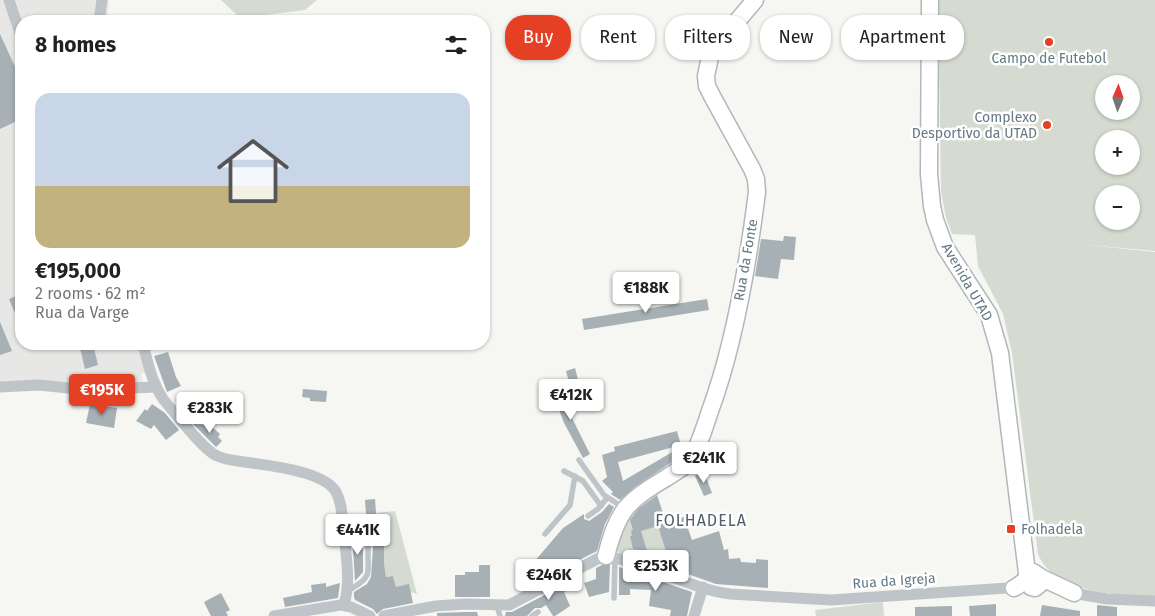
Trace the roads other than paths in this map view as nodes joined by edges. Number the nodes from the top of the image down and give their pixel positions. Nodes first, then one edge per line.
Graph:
1 (9, 0) edge
2 (102, 0) edge
3 (755, 0) edge
4 (930, 0) edge
5 (100, 15) edge
6 (15, 18) edge
7 (146, 350) edge
8 (0, 387) edge
9 (155, 387) junction
10 (579, 460) dead end
11 (564, 471) dead end
12 (575, 476) junction
13 (607, 498) junction
14 (601, 506) junction
15 (624, 508) junction
16 (588, 516) dead end
17 (343, 529) junction
18 (545, 534) dead end
19 (610, 557) junction
20 (1033, 582) junction
21 (703, 587) junction
22 (1014, 588) joint
23 (348, 591) junction
24 (1074, 593) joint
25 (614, 598) dead end
26 (1155, 601) edge
27 (344, 605) junction
28 (538, 612) dead end
29 (497, 613) edge
30 (274, 616) edge
31 (370, 616) edge
32 (384, 616) edge
33 (532, 616) edge
34 (694, 616) edge

1 - 6 street
2 - 5 street
3 - 15 street, Rua da Fonte
4 - 20 street, Avenida UTAD
7 - 9 street
8 - 9 street
9 - 17 street
10 - 13 lane
11 - 12 lane
12 - 14 lane
12 - 18 lane
13 - 14 lane
13 - 15 lane
14 - 16 lane
15 - 19 street
17 - 23 street
17 - 23 lane
19 - 21 street, Rua da Igreja
19 - 25 lane
19 - 29 street
20 - 22 street
20 - 24 street
21 - 22 street, Rua da Igreja
21 - 34 street
23 - 27 street
24 - 26 street
27 - 30 street
27 - 31 street
28 - 33 lane
29 - 32 street

